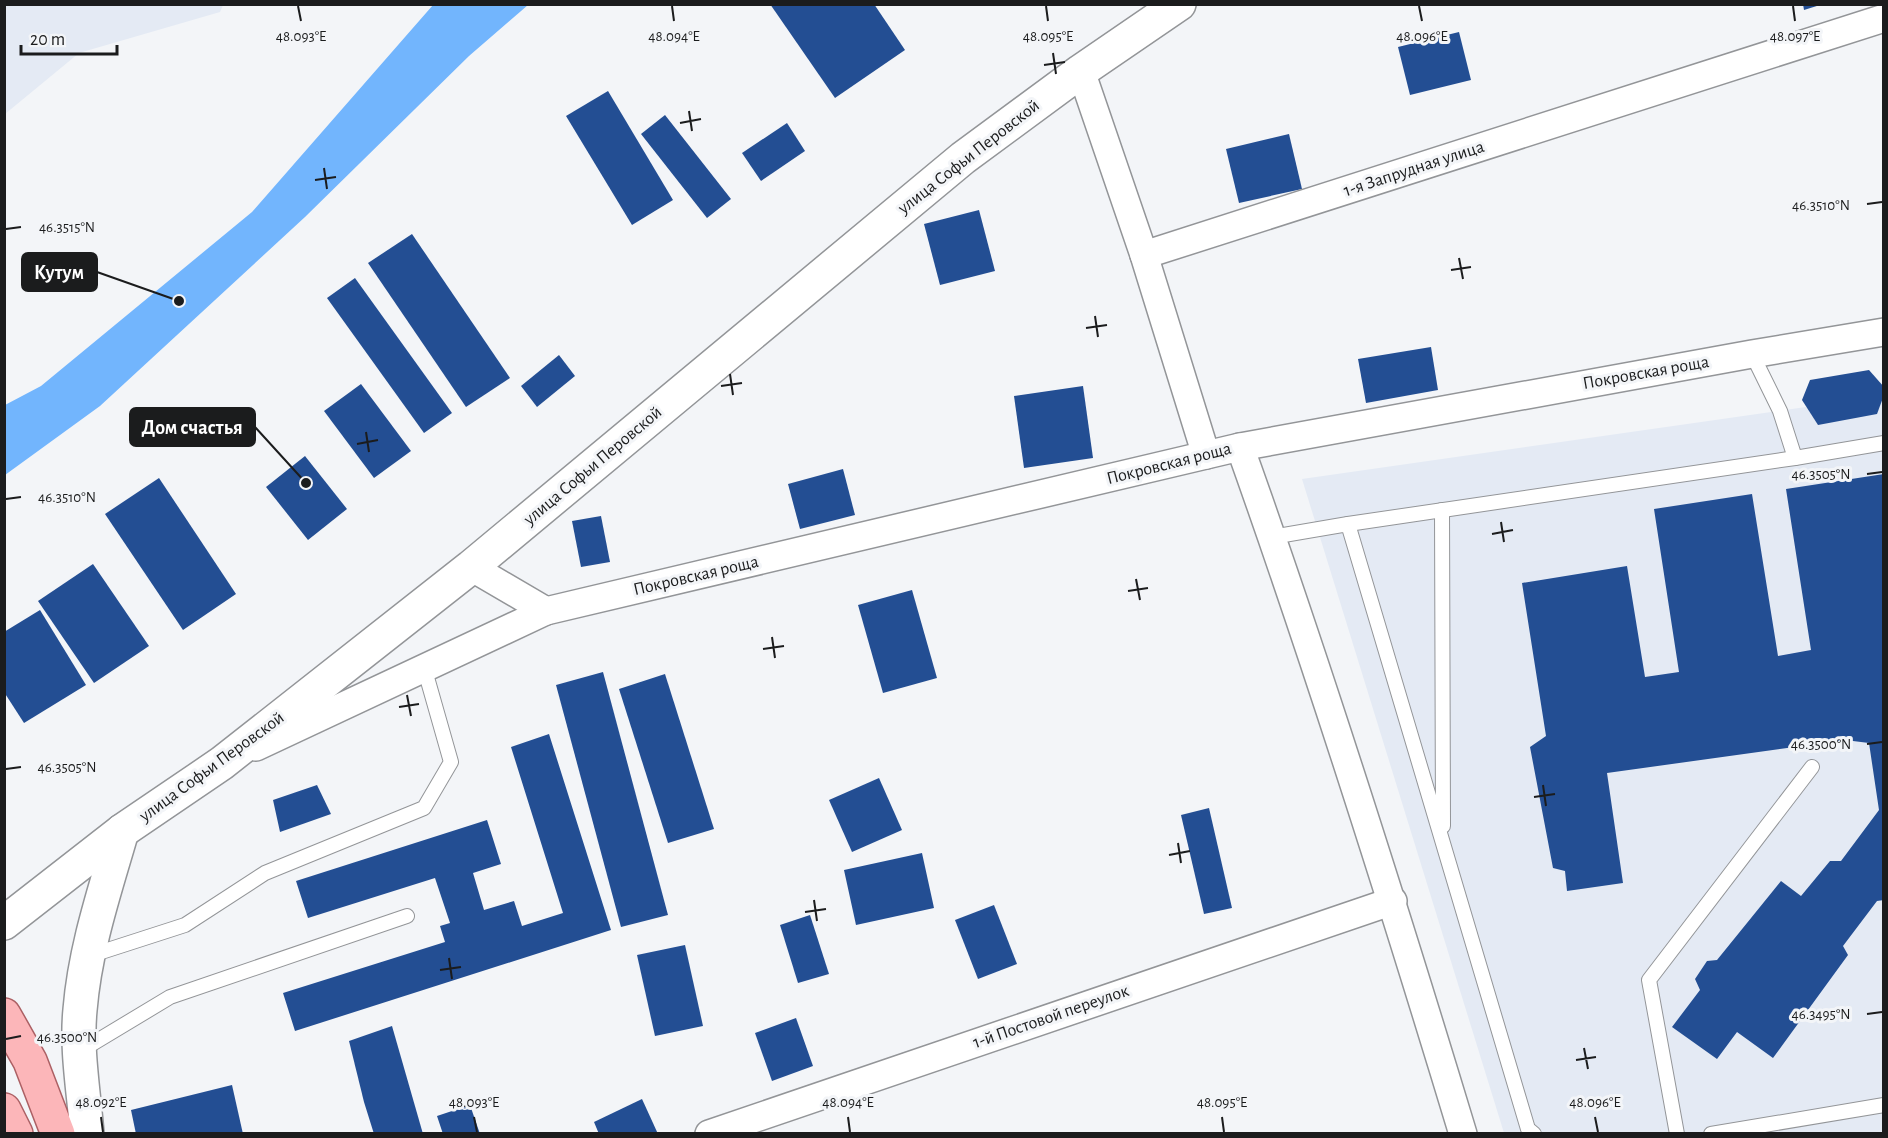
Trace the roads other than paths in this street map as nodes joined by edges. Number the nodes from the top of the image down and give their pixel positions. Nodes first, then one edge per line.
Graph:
1 (1179, 4) edge
2 (1884, 18) edge
3 (1081, 71) junction
4 (1144, 255) junction
5 (1884, 332) edge
6 (1752, 354) junction
7 (1884, 443) edge
8 (1240, 447) junction
9 (1206, 455) junction
10 (1795, 458) junction
11 (1442, 510) junction
12 (1348, 524) junction
13 (1272, 537) junction
14 (471, 567) junction
15 (546, 611) junction
16 (424, 667) junction
17 (222, 763) junction
18 (1812, 767) dead end
19 (123, 831) junction
20 (1443, 842) junction
21 (1393, 901) junction
22 (406, 916) dead end
23 (4, 923) edge
24 (88, 956) junction
25 (4, 1014) edge
26 (80, 1051) junction
27 (1884, 1106) edge
28 (4, 1110) edge
29 (16, 1134) edge
30 (58, 1134) edge
31 (87, 1134) edge
32 (709, 1134) edge
33 (1463, 1134) edge
34 (1534, 1134) edge
35 (1677, 1134) edge
36 (1711, 1134) edge

1 - 3 main road, улица Софьи Перовской
2 - 4 street, 1-я Запрудная улица
3 - 4 street
3 - 14 main road, улица Софьи Перовской
4 - 9 street
5 - 6 street, Покровская роща
6 - 8 street, Покровская роща
6 - 10 lane
7 - 10 lane
8 - 9 street, Покровская роща
8 - 13 street
9 - 15 street, Покровская роща
10 - 11 lane
11 - 12 lane
11 - 20 lane
12 - 13 lane
12 - 20 lane
13 - 21 street
14 - 15 street
14 - 17 main road, улица Софьи Перовской
15 - 16 street, Покровская роща
16 - 17 street, Покровская роща
16 - 24 lane
17 - 19 main road, улица Софьи Перовской
18 - 35 lane
19 - 23 main road, улица Софьи Перовской
19 - 24 main road
20 - 34 lane
21 - 32 street, 1-й Постовой переулок
21 - 33 street
22 - 26 lane
24 - 26 main road
25 - 30 main road
26 - 31 main road
27 - 36 lane
28 - 29 main road

